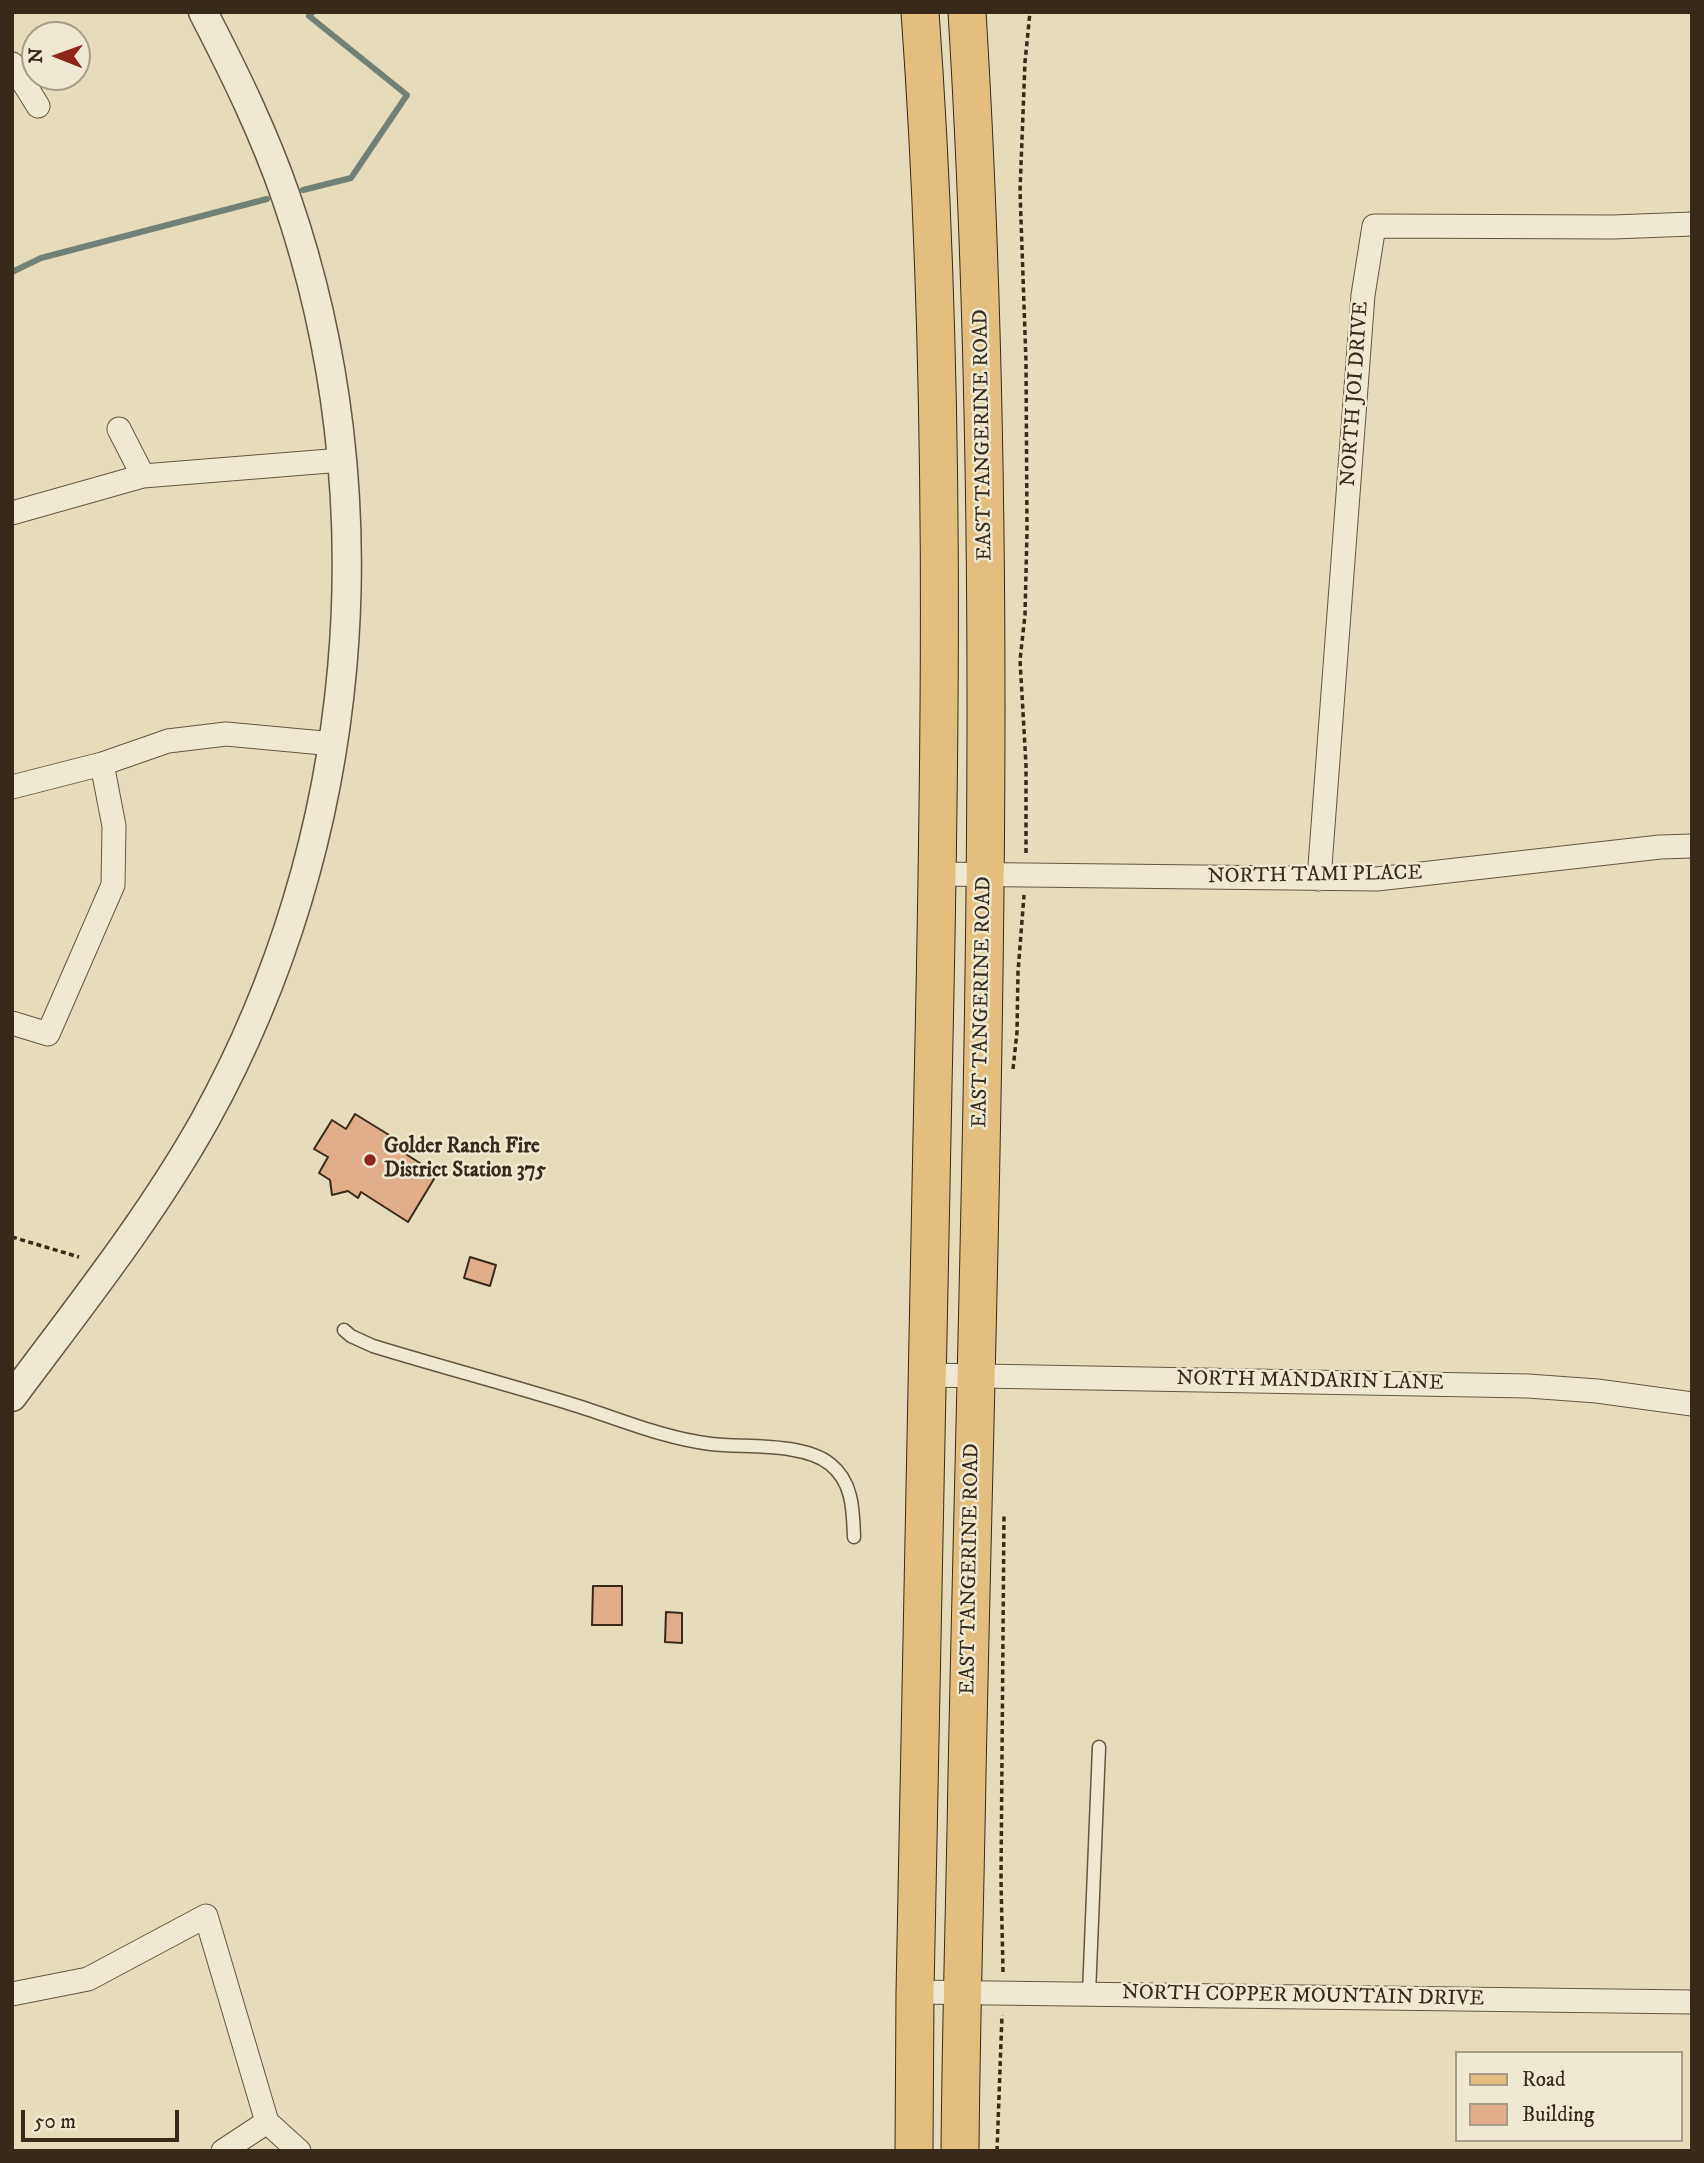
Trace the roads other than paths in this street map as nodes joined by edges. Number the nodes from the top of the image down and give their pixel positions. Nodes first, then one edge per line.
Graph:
1 (203, 12) edge
2 (920, 12) edge
3 (967, 12) edge
4 (12, 64) edge
5 (38, 106) dead end
6 (1692, 224) edge
7 (119, 429) dead end
8 (342, 460) junction
9 (143, 476) junction
10 (12, 513) edge
11 (334, 744) junction
12 (102, 764) junction
13 (12, 787) edge
14 (1692, 846) edge
15 (985, 873) junction
16 (938, 874) junction
17 (1319, 879) junction
18 (12, 1023) edge
19 (344, 1330) dead end
20 (928, 1375) junction
21 (975, 1376) junction
22 (12, 1397) edge
23 (1692, 1404) edge
24 (855, 1536) dead end
25 (1099, 1747) dead end
26 (915, 1992) junction
27 (962, 1992) junction
28 (12, 1994) edge
29 (1089, 1994) junction
30 (1692, 2002) edge
31 (267, 2122) junction
32 (223, 2151) edge
33 (299, 2151) edge
34 (914, 2151) edge
35 (960, 2151) edge

1 - 8 street
2 - 16 main road
3 - 15 main road, EAST TANGERINE ROAD
4 - 5 street
6 - 17 street, NORTH JOI DRIVE
7 - 9 street
8 - 9 street
8 - 11 street
9 - 10 street
11 - 12 street
11 - 22 street
12 - 13 street
12 - 18 street
14 - 17 street, NORTH TAMI PLACE
15 - 16 street, NORTH TAMI PLACE
15 - 17 street, NORTH TAMI PLACE
15 - 21 main road, EAST TANGERINE ROAD
16 - 20 main road
19 - 24 lane
20 - 21 street, NORTH MANDARIN LANE
20 - 26 main road
21 - 23 street, NORTH MANDARIN LANE
21 - 27 main road, EAST TANGERINE ROAD
25 - 29 lane
26 - 27 street, NORTH COPPER MOUNTAIN DRIVE
26 - 34 main road
27 - 29 street, NORTH COPPER MOUNTAIN DRIVE
27 - 35 main road, EAST TANGERINE ROAD
28 - 31 street
29 - 30 street, NORTH COPPER MOUNTAIN DRIVE
31 - 32 street
31 - 33 street

